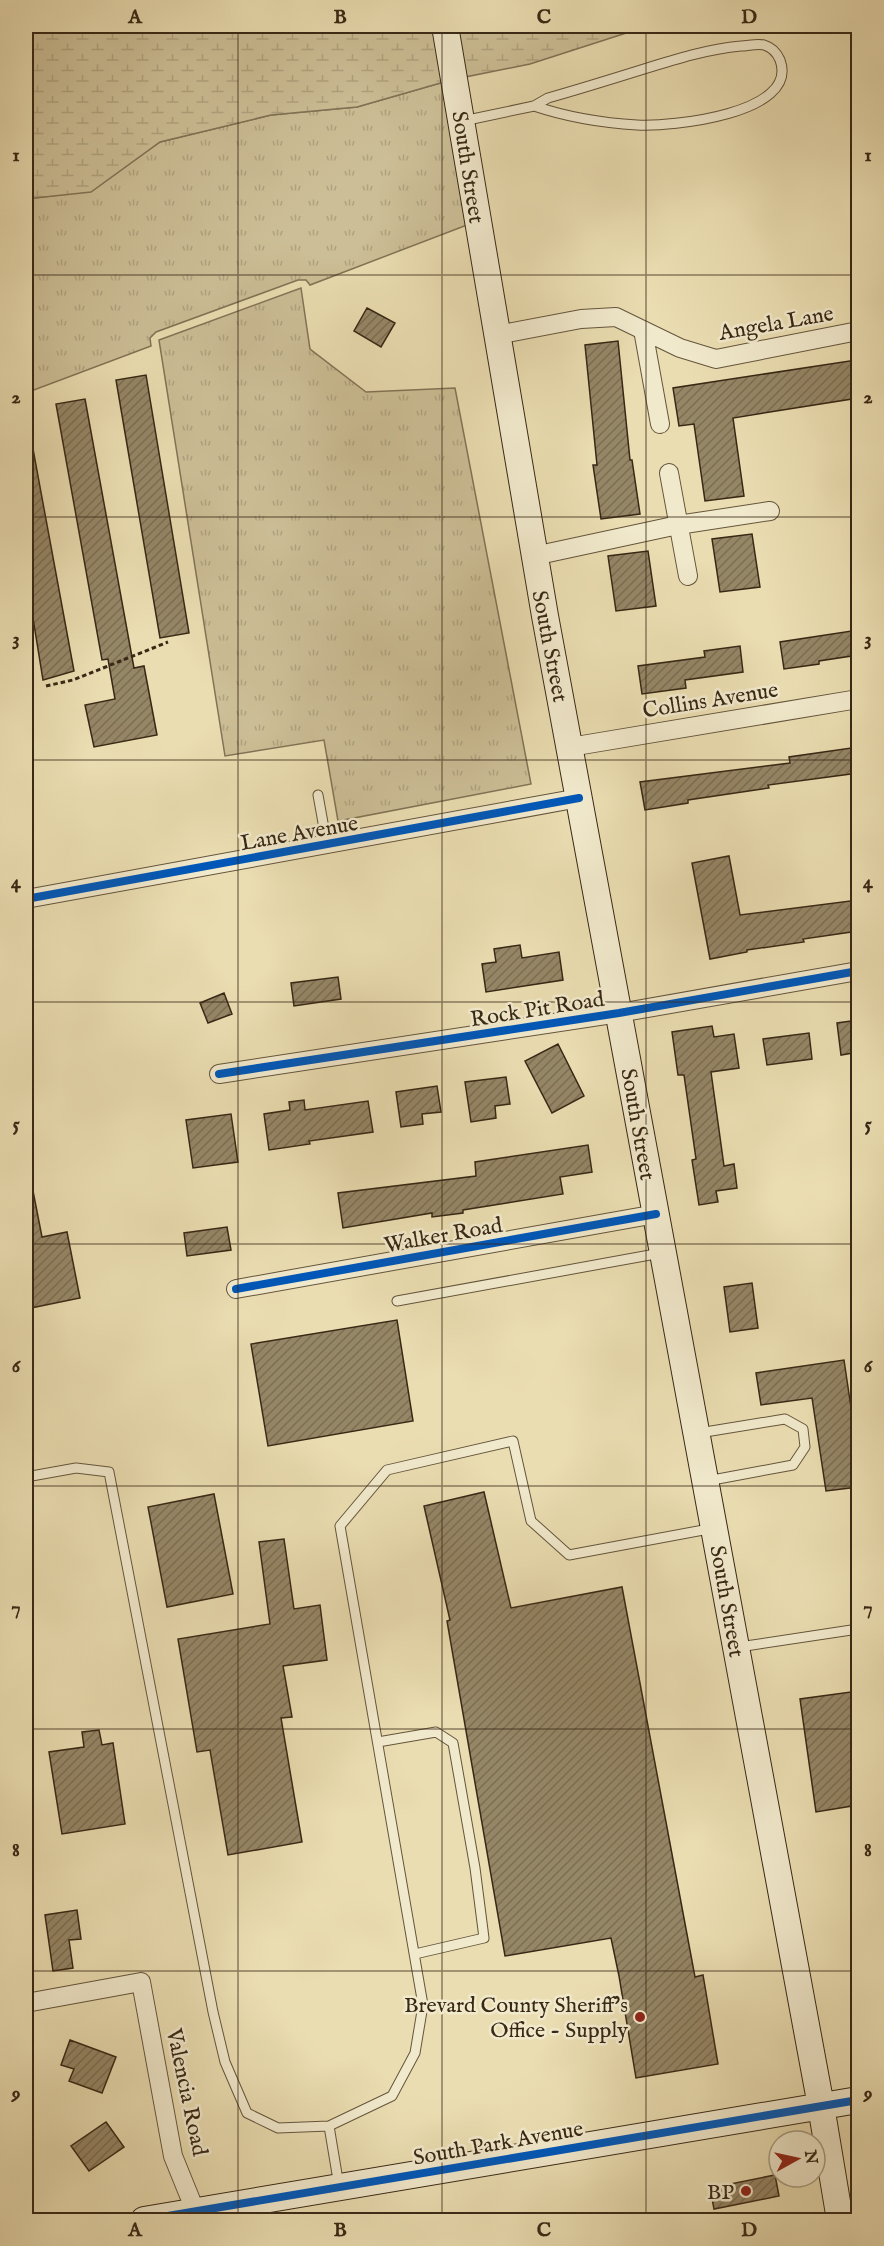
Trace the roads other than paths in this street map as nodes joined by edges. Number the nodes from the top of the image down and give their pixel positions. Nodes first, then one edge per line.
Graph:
1 (445, 26) edge
2 (534, 106) junction
3 (461, 122) junction
4 (643, 330) junction
5 (858, 332) edge
6 (497, 335) junction
7 (660, 424) dead end
8 (669, 472) dead end
9 (770, 511) dead end
10 (678, 525) junction
11 (534, 556) junction
12 (688, 576) dead end
13 (858, 699) edge
14 (570, 747) junction
15 (318, 795) dead end
16 (579, 798) junction
17 (327, 845) junction
18 (26, 900) edge
19 (858, 971) edge
20 (619, 1014) junction
21 (219, 1074) dead end
22 (656, 1214) junction
23 (663, 1253) junction
24 (236, 1289) dead end
25 (397, 1301) dead end
26 (697, 1434) junction
27 (26, 1477) edge
28 (706, 1481) junction
29 (714, 1528) junction
30 (858, 1629) edge
31 (736, 1647) junction
32 (378, 1742) junction
33 (415, 1954) junction
34 (26, 2003) edge
35 (858, 2100) edge
36 (821, 2106) junction
37 (329, 2126) junction
38 (339, 2186) junction
39 (196, 2216) edge
40 (144, 2220) edge
41 (840, 2220) edge

1 - 3 main road, South Street
2 - 2 lane
2 - 3 lane
3 - 6 main road, South Street
4 - 5 street, Angela Lane
4 - 6 street, Angela Lane
4 - 7 street
6 - 11 main road, South Street
8 - 10 street
9 - 10 street
10 - 11 street
10 - 12 street
11 - 14 main road, South Street
13 - 14 street, Collins Avenue
14 - 16 main road, South Street
15 - 17 lane
16 - 17 street, Lane Avenue
16 - 20 main road, South Street
17 - 18 street, Lane Avenue
19 - 20 street, Rock Pit Road
20 - 21 street, Rock Pit Road
20 - 22 main road, South Street
22 - 23 main road, South Street
22 - 24 street, Walker Road
23 - 25 lane
23 - 26 main road, South Street
26 - 28 main road, South Street
26 - 28 lane
27 - 37 lane
28 - 29 main road, South Street
29 - 31 main road, South Street
29 - 32 lane
30 - 31 lane
31 - 36 main road, South Street
32 - 33 lane
32 - 33 lane
33 - 37 lane
34 - 39 street, Valencia Road
35 - 36 main road, South Park Avenue
36 - 38 main road, South Park Avenue
36 - 41 main road, South Street
37 - 38 lane
38 - 39 main road, South Park Avenue
39 - 40 main road, South Park Avenue

